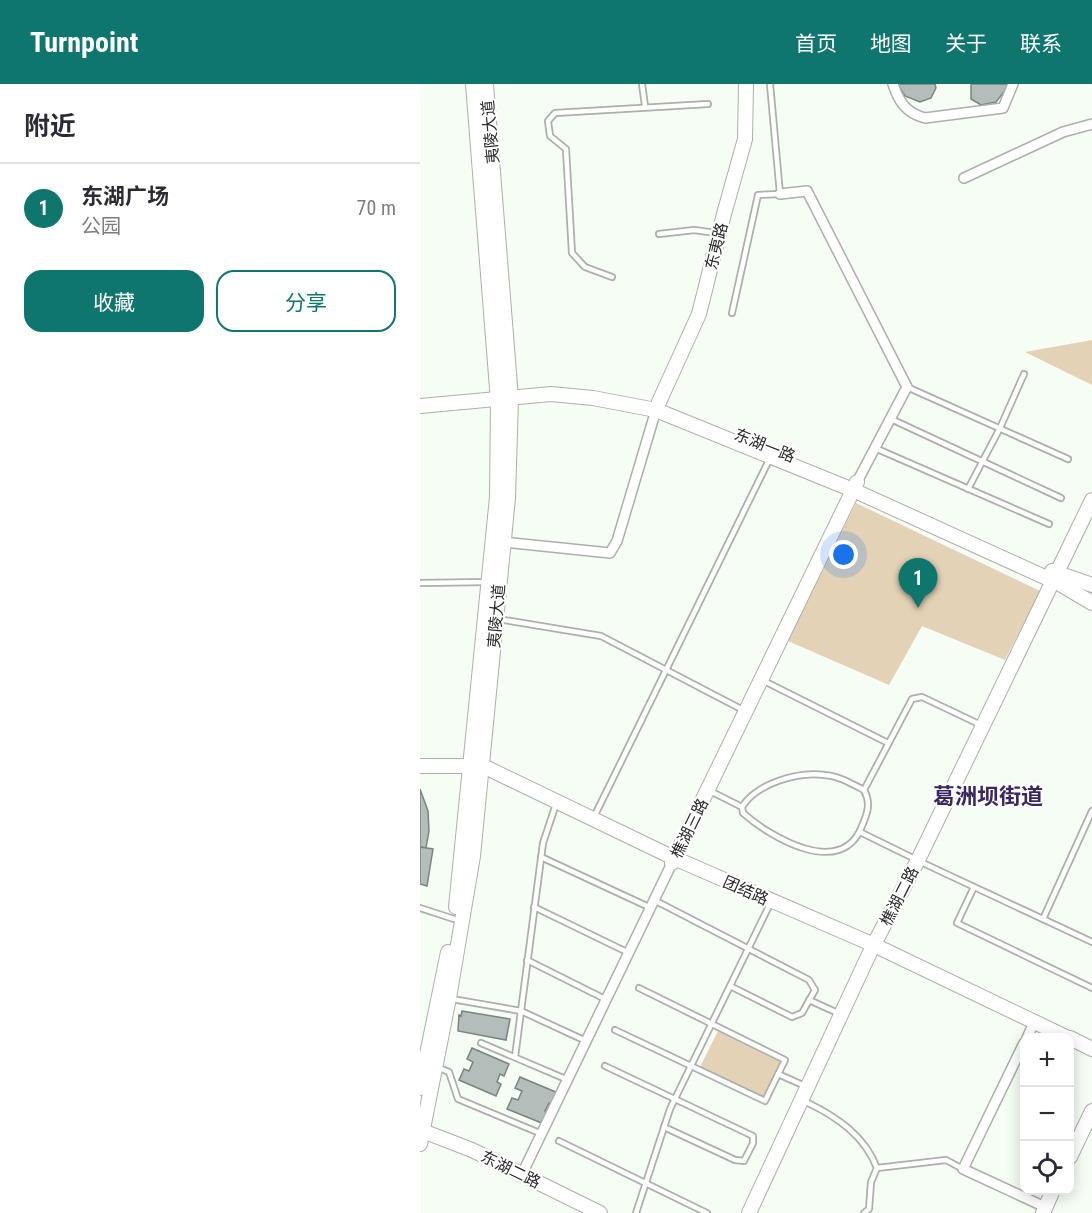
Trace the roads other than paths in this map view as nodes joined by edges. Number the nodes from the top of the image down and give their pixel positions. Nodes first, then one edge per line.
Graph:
1 (473, 84) edge
2 (486, 84) edge
3 (642, 84) edge
4 (746, 84) edge
5 (770, 84) edge
6 (893, 84) edge
7 (1013, 84) edge
8 (708, 104) dead end
9 (645, 106) junction
10 (1092, 124) edge
11 (964, 178) dead end
12 (780, 194) junction
13 (719, 233) junction
14 (659, 234) dead end
15 (612, 277) dead end
16 (732, 313) dead end
17 (1024, 374) dead end
18 (907, 387) junction
19 (504, 395) junction
20 (420, 399) edge
21 (420, 406) edge
22 (657, 406) junction
23 (891, 418) junction
24 (1000, 428) junction
25 (875, 448) junction
26 (771, 455) junction
27 (1068, 459) dead end
28 (982, 461) junction
29 (855, 486) junction
30 (968, 489) junction
31 (1061, 498) dead end
32 (1092, 500) edge
33 (1092, 518) edge
34 (1049, 524) dead end
35 (503, 542) junction
36 (1059, 579) junction
37 (489, 581) junction
38 (420, 583) edge
39 (1092, 587) edge
40 (1092, 601) edge
41 (496, 619) junction
42 (666, 670) junction
43 (761, 679) junction
44 (745, 711) junction
45 (984, 726) junction
46 (888, 742) junction
47 (420, 766) edge
48 (477, 768) junction
49 (420, 772) edge
50 (707, 790) junction
51 (864, 790) junction
52 (555, 807) junction
53 (742, 807) junction
54 (1092, 812) edge
55 (593, 819) junction
56 (1084, 829) junction
57 (860, 832) junction
58 (1092, 832) edge
59 (541, 858) junction
60 (673, 860) junction
61 (921, 862) junction
62 (974, 887) junction
63 (652, 904) junction
64 (769, 906) junction
65 (534, 907) junction
66 (420, 908) edge
67 (454, 919) junction
68 (1043, 919) junction
69 (1092, 942) edge
70 (748, 949) junction
71 (876, 949) junction
72 (629, 953) junction
73 (527, 960) junction
74 (730, 986) junction
75 (639, 988) dead end
76 (1092, 988) edge
77 (449, 998) junction
78 (606, 1000) junction
79 (810, 1000) junction
80 (521, 1011) junction
81 (841, 1014) junction
82 (711, 1023) junction
83 (615, 1029) dead end
84 (1029, 1033) edge
85 (1058, 1033) edge
86 (1074, 1040) edge
87 (586, 1041) junction
88 (481, 1043) dead end
89 (1074, 1047) edge
90 (1092, 1049) edge
91 (1020, 1050) edge
92 (1092, 1056) edge
93 (515, 1057) junction
94 (691, 1065) junction
95 (435, 1066) junction
96 (605, 1066) dead end
97 (778, 1074) junction
98 (568, 1080) junction
99 (807, 1087) junction
100 (420, 1088) edge
101 (675, 1099) junction
102 (808, 1103) junction
103 (1092, 1111) edge
104 (664, 1126) junction
105 (542, 1134) junction
106 (421, 1135) edge
107 (559, 1141) dead end
108 (1074, 1149) edge
109 (878, 1168) junction
110 (963, 1169) junction
111 (522, 1174) junction
112 (647, 1185) junction
113 (1051, 1195) edge
114 (586, 1210) edge
115 (1044, 1210) edge
116 (600, 1213) edge
117 (636, 1213) edge
118 (707, 1213) edge
119 (749, 1213) edge
120 (758, 1213) edge
121 (864, 1213) edge

1 - 19 main road, 夷陵大道
2 - 19 main road, 夷陵大道
3 - 9 lane
4 - 13 main road, 东夷路
5 - 12 lane
6 - 7 street
8 - 9 lane
9 - 15 lane
10 - 11 street
12 - 16 lane
12 - 18 street
13 - 14 lane
13 - 22 main road, 东夷路
17 - 24 lane
18 - 23 street
18 - 24 lane
19 - 20 main road
19 - 21 main road
19 - 22 main road
19 - 35 main road, 夷陵大道
19 - 37 main road, 夷陵大道
22 - 26 main road
22 - 29 main road, 东湖一路
22 - 35 street
23 - 25 street
23 - 28 lane
24 - 27 lane
24 - 28 lane
25 - 29 street
25 - 30 lane
26 - 29 main road
26 - 42 lane
28 - 30 lane
28 - 31 lane
29 - 36 main road
29 - 43 main road, 樵湖三路
30 - 34 lane
32 - 36 main road
33 - 36 main road
35 - 41 main road, 夷陵大道
36 - 39 main road
36 - 40 main road
36 - 45 main road, 樵湖二路
36 - 61 main road, 樵湖二路
37 - 38 lane
37 - 48 main road, 夷陵大道
41 - 42 lane
41 - 48 main road, 夷陵大道
42 - 44 lane
42 - 55 lane
43 - 44 main road, 樵湖三路
43 - 46 lane
44 - 50 main road, 樵湖三路
45 - 46 lane
45 - 61 main road, 樵湖二路
46 - 51 lane
47 - 48 main road, 团结路
48 - 49 main road, 团结路
48 - 52 main road, 团结路
48 - 55 main road, 团结路
48 - 67 main road, 夷陵大道
48 - 77 main road, 夷陵大道
50 - 53 lane
50 - 60 main road, 樵湖三路
51 - 53 lane
51 - 57 lane
52 - 59 lane
52 - 60 main road, 团结路
53 - 57 lane
54 - 56 lane
55 - 60 main road, 团结路
56 - 58 lane
56 - 68 lane
57 - 61 lane
59 - 63 lane
59 - 65 lane
60 - 63 street, 樵湖三路
60 - 64 main road, 团结路
60 - 71 main road, 团结路
61 - 62 lane
61 - 71 main road, 樵湖二路
62 - 68 lane
62 - 76 lane
63 - 70 lane
63 - 72 street, 樵湖三路
64 - 70 lane
64 - 71 main road, 团结路
65 - 72 lane
65 - 73 lane
66 - 67 lane
67 - 100 main road, 夷陵大道
68 - 69 lane
70 - 74 lane
70 - 79 lane
71 - 81 main road, 樵湖二路
71 - 84 main road, 团结路
71 - 85 main road, 团结路
71 - 102 main road, 樵湖二路
72 - 78 street, 樵湖三路
73 - 78 lane
73 - 80 lane
74 - 79 lane
74 - 82 lane
75 - 82 lane
77 - 80 lane
77 - 95 main road, 夷陵大道
78 - 87 street, 樵湖三路
79 - 81 lane
80 - 87 lane
80 - 93 lane
81 - 99 main road, 樵湖二路
82 - 94 lane
82 - 97 lane
83 - 94 lane
86 - 90 main road, 团结路
87 - 98 street, 樵湖三路
88 - 93 lane
89 - 92 main road
91 - 110 street
93 - 98 lane
94 - 97 lane
94 - 101 lane
95 - 105 lane
95 - 106 main road, 夷陵大道
96 - 101 lane
97 - 99 lane
98 - 105 street, 樵湖三路
99 - 119 main road, 樵湖二路
101 - 104 lane
101 - 104 lane
102 - 109 lane
102 - 120 main road, 樵湖二路
103 - 108 main road
104 - 112 lane
105 - 111 street, 樵湖三路
106 - 111 main road, 东湖二路
107 - 112 lane
109 - 110 lane
109 - 121 lane
110 - 115 street
111 - 114 main road, 东湖二路
112 - 117 lane
112 - 118 lane
113 - 115 main road
114 - 116 main road, 东湖二路

